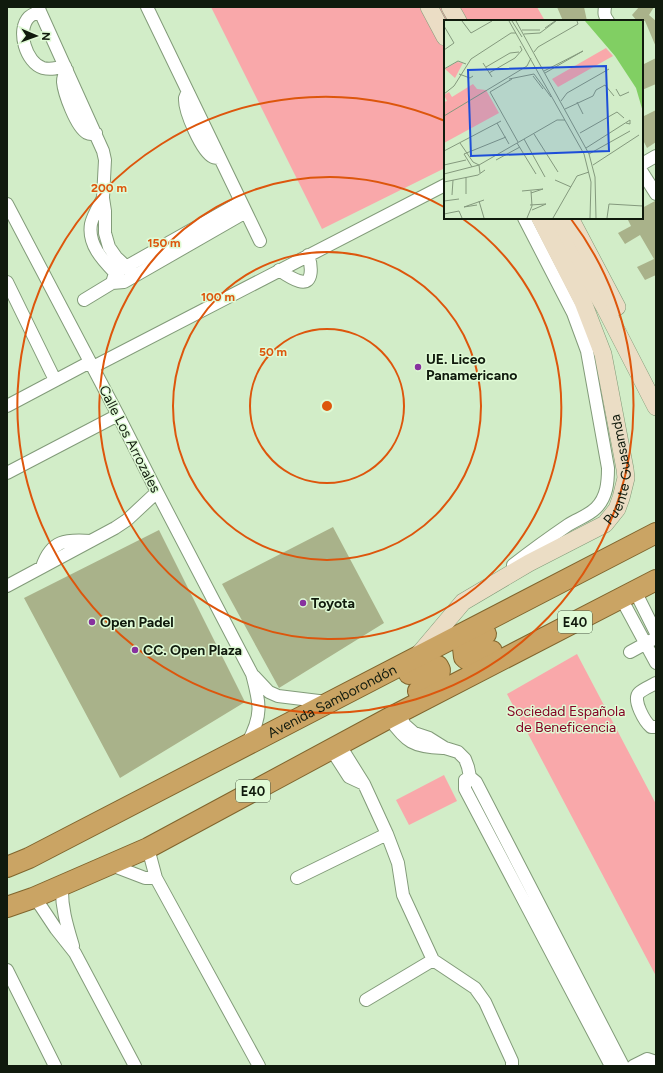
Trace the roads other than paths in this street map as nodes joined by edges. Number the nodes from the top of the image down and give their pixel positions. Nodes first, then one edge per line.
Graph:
1 (147, 7) edge
2 (429, 7) edge
3 (450, 7) edge
4 (605, 7) edge
5 (39, 8) edge
6 (457, 20) edge
7 (608, 20) edge
8 (444, 35) edge
9 (66, 68) junction
10 (656, 156) edge
11 (643, 163) edge
12 (643, 174) edge
13 (444, 185) edge
14 (656, 194) edge
15 (7, 204) edge
16 (243, 207) junction
17 (525, 219) edge
18 (541, 219) edge
19 (555, 219) edge
20 (571, 219) edge
21 (260, 241) dead end
22 (308, 255) junction
23 (279, 270) junction
24 (122, 276) junction
25 (7, 282) edge
26 (84, 300) dead end
27 (91, 364) junction
28 (55, 380) junction
29 (656, 382) edge
30 (7, 406) edge
31 (656, 407) edge
32 (118, 415) junction
33 (7, 473) edge
34 (157, 492) junction
35 (656, 533) edge
36 (622, 550) junction
37 (656, 580) edge
38 (7, 586) edge
39 (621, 598) junction
40 (463, 602) junction
41 (656, 633) edge
42 (651, 641) edge
43 (630, 652) dead end
44 (416, 658) junction
45 (656, 663) edge
46 (252, 674) junction
47 (656, 683) edge
48 (330, 702) junction
49 (393, 715) junction
50 (656, 727) edge
51 (247, 745) junction
52 (335, 747) junction
53 (387, 834) junction
54 (152, 864) junction
55 (110, 865) junction
56 (7, 867) edge
57 (298, 878) dead end
58 (62, 885) junction
59 (33, 898) junction
60 (7, 907) edge
61 (64, 912) junction
62 (50, 918) junction
63 (75, 953) junction
64 (433, 960) junction
65 (7, 970) edge
66 (366, 1000) dead end
67 (595, 1025) junction
68 (55, 1066) edge
69 (135, 1066) edge
70 (259, 1066) edge
71 (512, 1066) edge
72 (611, 1066) edge
73 (623, 1066) edge
74 (633, 1066) edge
75 (656, 1066) edge

1 - 16 street
2 - 8 main road
3 - 6 main road
4 - 7 street
5 - 9 street
5 - 9 street
9 - 24 street
10 - 11 street
12 - 14 street
13 - 22 street
15 - 27 street, Calle Los Arrozales
16 - 21 street
16 - 24 street
17 - 40 street
18 - 40 main road, Puente Guasamda
19 - 31 main road
20 - 29 main road
22 - 23 street
22 - 23 street
23 - 27 street
24 - 26 street
25 - 28 street
27 - 28 street
27 - 32 street, Calle Los Arrozales
28 - 30 street
32 - 33 street
32 - 34 street, Calle Los Arrozales
34 - 38 street
34 - 46 street, Calle Los Arrozales
35 - 36 highway, Avenida Samborondón
36 - 39 highway
36 - 44 highway, Avenida Samborondón
37 - 39 highway, E40
39 - 41 street
39 - 42 street
39 - 49 highway, E40
40 - 44 main road, Puente Guasamda
42 - 43 street
42 - 45 street
44 - 48 highway, Avenida Samborondón
46 - 48 street, Calle Los Arrozales
46 - 51 street, Calle Los Arrozales
47 - 50 street
48 - 49 highway
48 - 51 highway, Avenida Samborondón
49 - 52 highway, E40
49 - 67 street
51 - 56 highway, Avenida Samborondón
52 - 53 street
52 - 54 highway, E40
53 - 57 street
53 - 64 street
54 - 55 highway, E40
54 - 55 street
54 - 70 street
55 - 58 highway, E40
58 - 59 highway, E40
58 - 61 street
59 - 60 highway, E40
59 - 62 street
61 - 62 street
61 - 63 street
62 - 63 street
63 - 69 street
64 - 66 street
64 - 71 street
65 - 68 street
67 - 72 street
67 - 73 street
74 - 75 street

